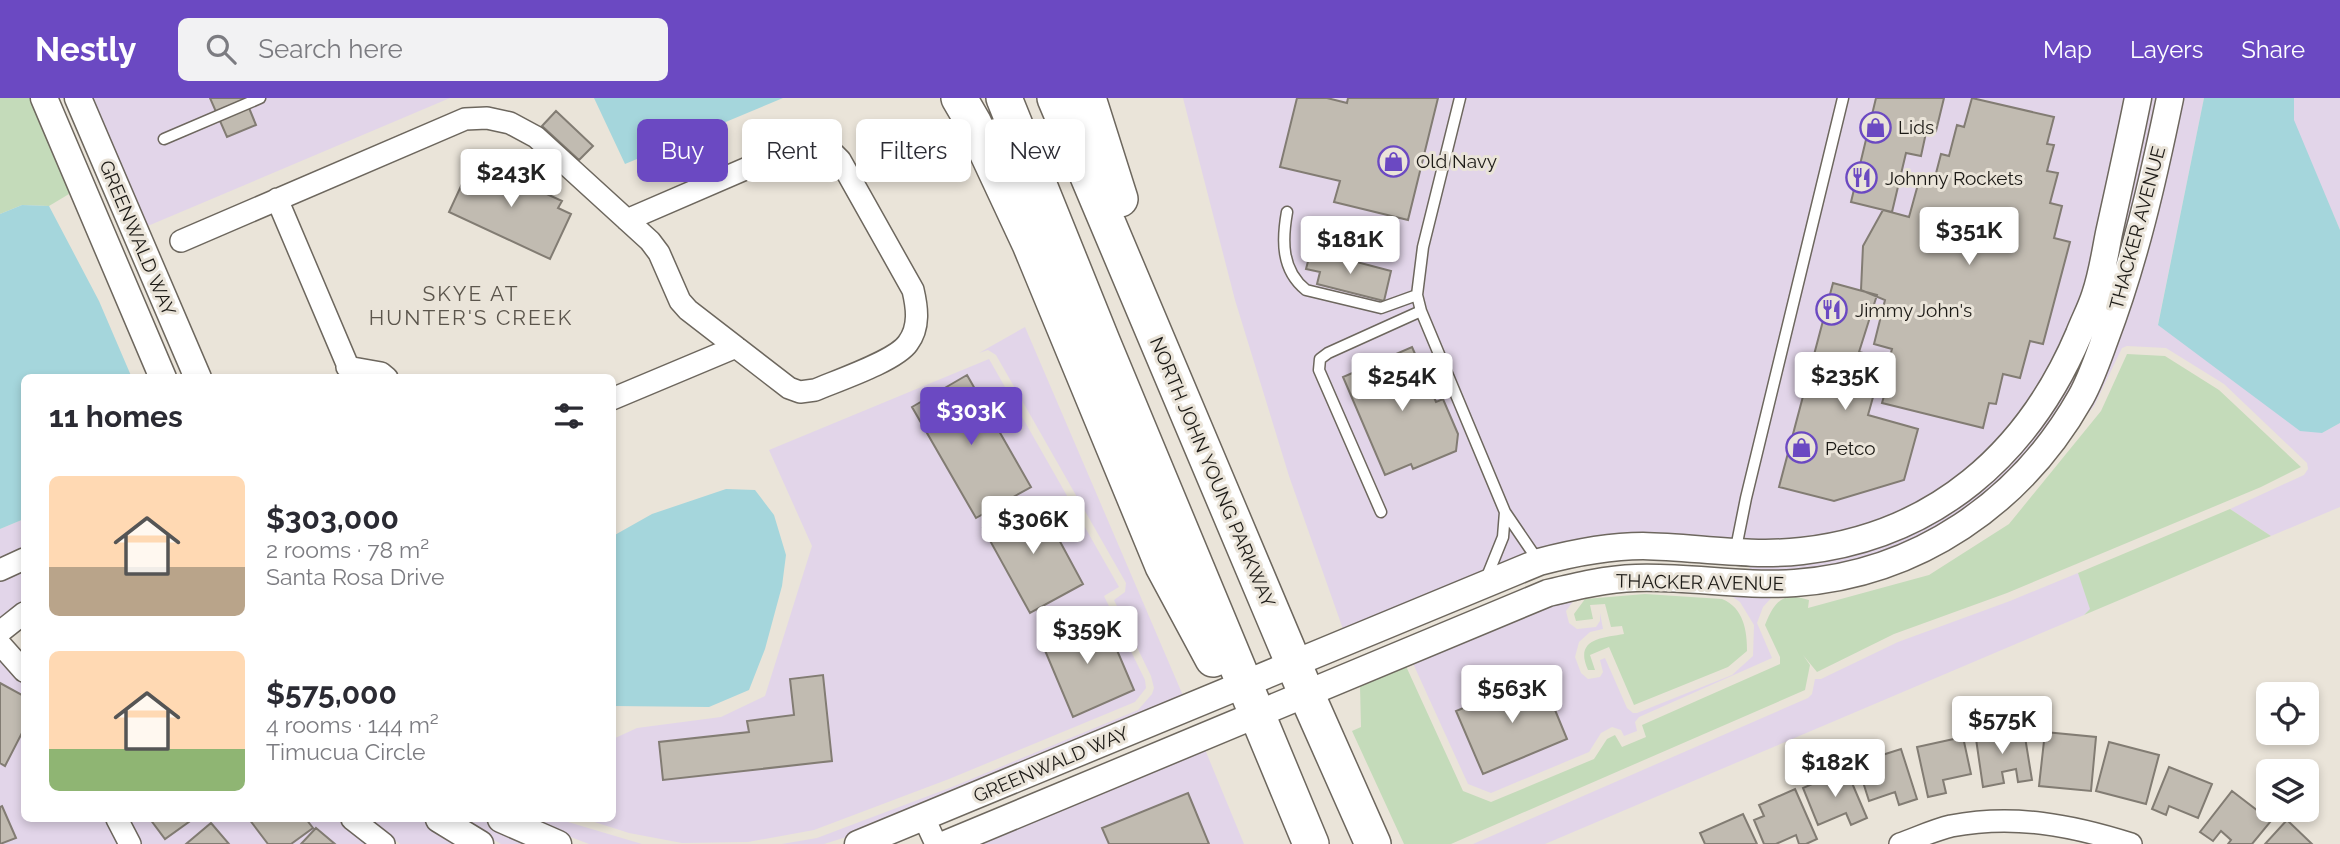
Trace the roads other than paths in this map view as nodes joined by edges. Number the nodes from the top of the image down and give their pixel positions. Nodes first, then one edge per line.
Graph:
1 (44, 98) edge
2 (78, 98) edge
3 (260, 98) edge
4 (959, 98) edge
5 (1004, 98) edge
6 (1055, 98) edge
7 (1088, 98) edge
8 (1460, 98) edge
9 (1843, 98) edge
10 (2138, 98) edge
11 (2170, 98) edge
12 (164, 139) dead end
13 (277, 200) junction
14 (1287, 212) dead end
15 (627, 220) junction
16 (181, 241) dead end
17 (1417, 295) junction
18 (1421, 311) junction
19 (736, 347) junction
20 (350, 372) edge
21 (161, 374) edge
22 (196, 374) edge
23 (382, 374) edge
24 (616, 397) edge
25 (1219, 484) junction
26 (1381, 512) dead end
27 (1506, 512) junction
28 (1735, 553) junction
29 (21, 560) edge
30 (1539, 562) junction
31 (0, 569) edge
32 (1485, 583) junction
33 (1745, 584) junction
34 (1518, 604) junction
35 (21, 615) edge
36 (0, 632) edge
37 (0, 644) edge
38 (21, 668) edge
39 (1300, 678) junction
40 (1244, 695) junction
41 (924, 818) junction
42 (119, 822) edge
43 (356, 822) edge
44 (444, 822) edge
45 (508, 822) edge
46 (130, 844) edge
47 (384, 844) edge
48 (480, 844) edge
49 (558, 844) edge
50 (858, 844) edge
51 (936, 844) edge
52 (946, 844) edge
53 (1311, 844) edge
54 (1373, 844) edge
55 (1900, 844) edge
56 (2131, 844) edge

1 - 21 street, GREENWALD WAY
2 - 22 street, GREENWALD WAY
3 - 12 lane
4 - 40 highway
5 - 40 highway
6 - 25 highway, NORTH JOHN YOUNG PARKWAY
7 - 25 highway
8 - 17 lane
9 - 28 lane
10 - 28 street, THACKER AVENUE
11 - 33 street, THACKER AVENUE
13 - 15 street
13 - 16 street
13 - 20 street
14 - 17 lane
15 - 19 street
15 - 19 street
17 - 18 lane
18 - 26 lane
18 - 27 lane
19 - 24 street
20 - 23 street
25 - 39 highway, NORTH JOHN YOUNG PARKWAY
27 - 30 lane
27 - 32 lane
28 - 30 street, THACKER AVENUE
28 - 33 street
29 - 31 street
30 - 32 street, THACKER AVENUE
30 - 34 street
32 - 39 street, THACKER AVENUE
33 - 34 street, THACKER AVENUE
34 - 39 street, THACKER AVENUE
35 - 36 street
37 - 38 street
39 - 40 street, THACKER AVENUE
39 - 54 highway, NORTH JOHN YOUNG PARKWAY
40 - 41 street, GREENWALD WAY
40 - 52 street, GREENWALD WAY
40 - 53 highway
41 - 50 street, GREENWALD WAY
41 - 51 street
42 - 46 street
43 - 47 street
44 - 48 street
45 - 49 street
55 - 56 street

